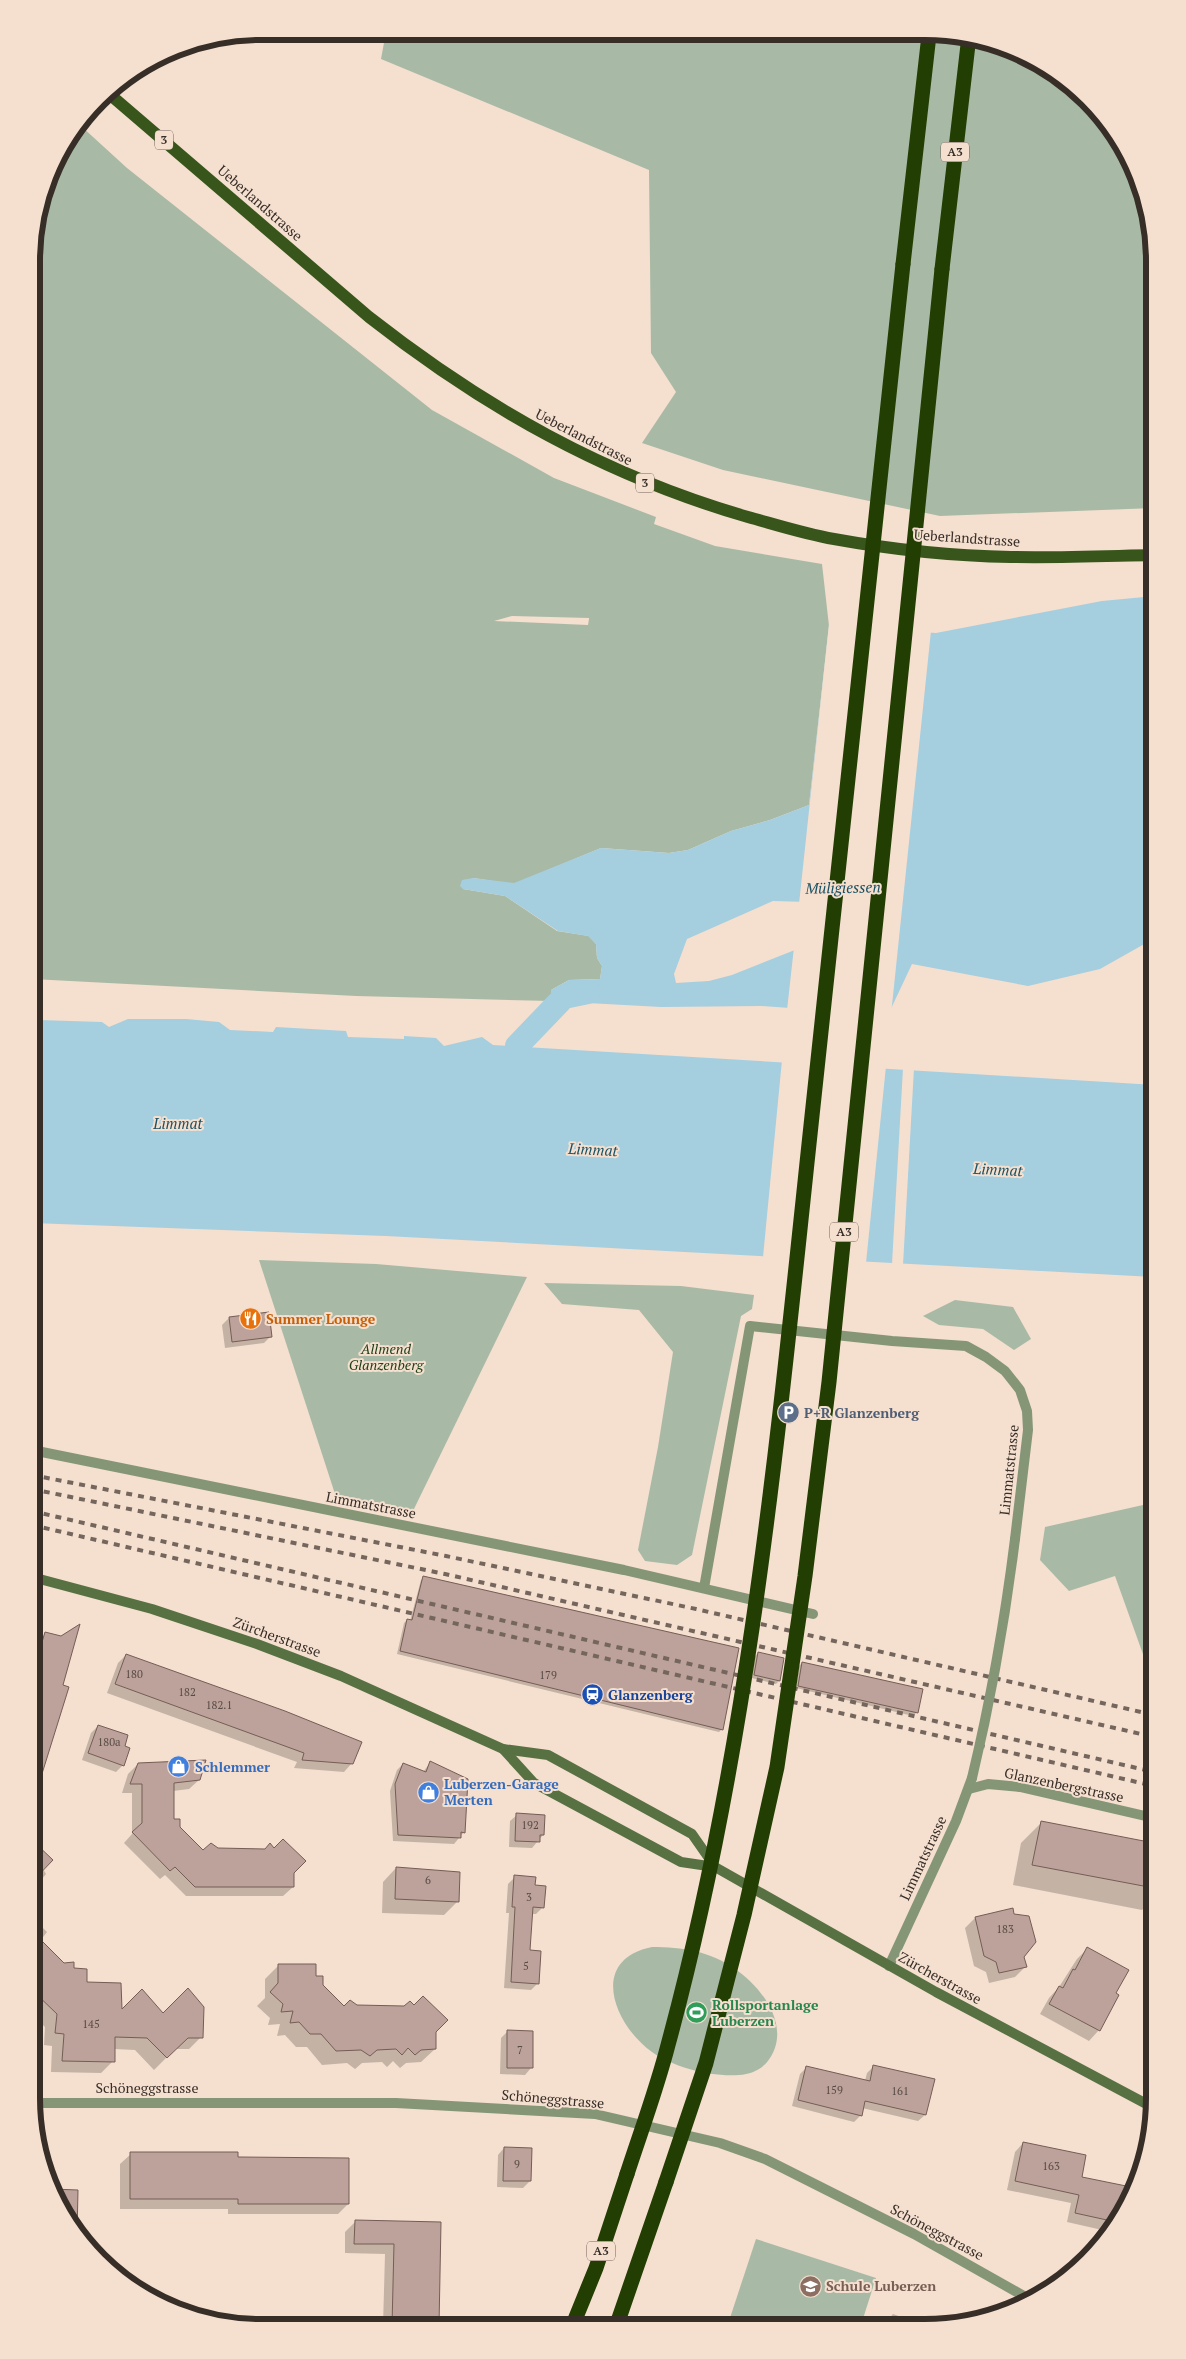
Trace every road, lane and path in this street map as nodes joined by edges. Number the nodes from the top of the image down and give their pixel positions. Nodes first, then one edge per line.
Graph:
1 (927, 40) edge
2 (968, 44) edge
3 (113, 97) edge
4 (1146, 555) edge
5 (40, 1452) edge
6 (40, 1579) edge
7 (704, 1588) junction
8 (813, 1614) dead end
9 (503, 1749) junction
10 (969, 1789) junction
11 (1146, 1816) edge
12 (715, 1867) junction
13 (889, 1966) junction
14 (40, 2103) edge
15 (1146, 2104) edge
16 (1023, 2296) edge
17 (575, 2319) edge
18 (619, 2319) edge

1 - 17 highway, A3, bridge
2 - 18 highway, A3, bridge
3 - 4 main road, Ueberlandstrasse / 3
5 - 7 street, Limmatstrasse
6 - 9 main road, Zürcherstrasse
7 - 8 street, Limmatstrasse
7 - 10 street, Limmatstrasse, bridge
9 - 12 main road, Zürcherstrasse
9 - 12 main road, Zürcherstrasse
10 - 11 street, Glanzenbergstrasse
10 - 13 street, Limmatstrasse
12 - 13 main road, Zürcherstrasse
13 - 15 main road, Zürcherstrasse
14 - 16 street, Schöneggstrasse

